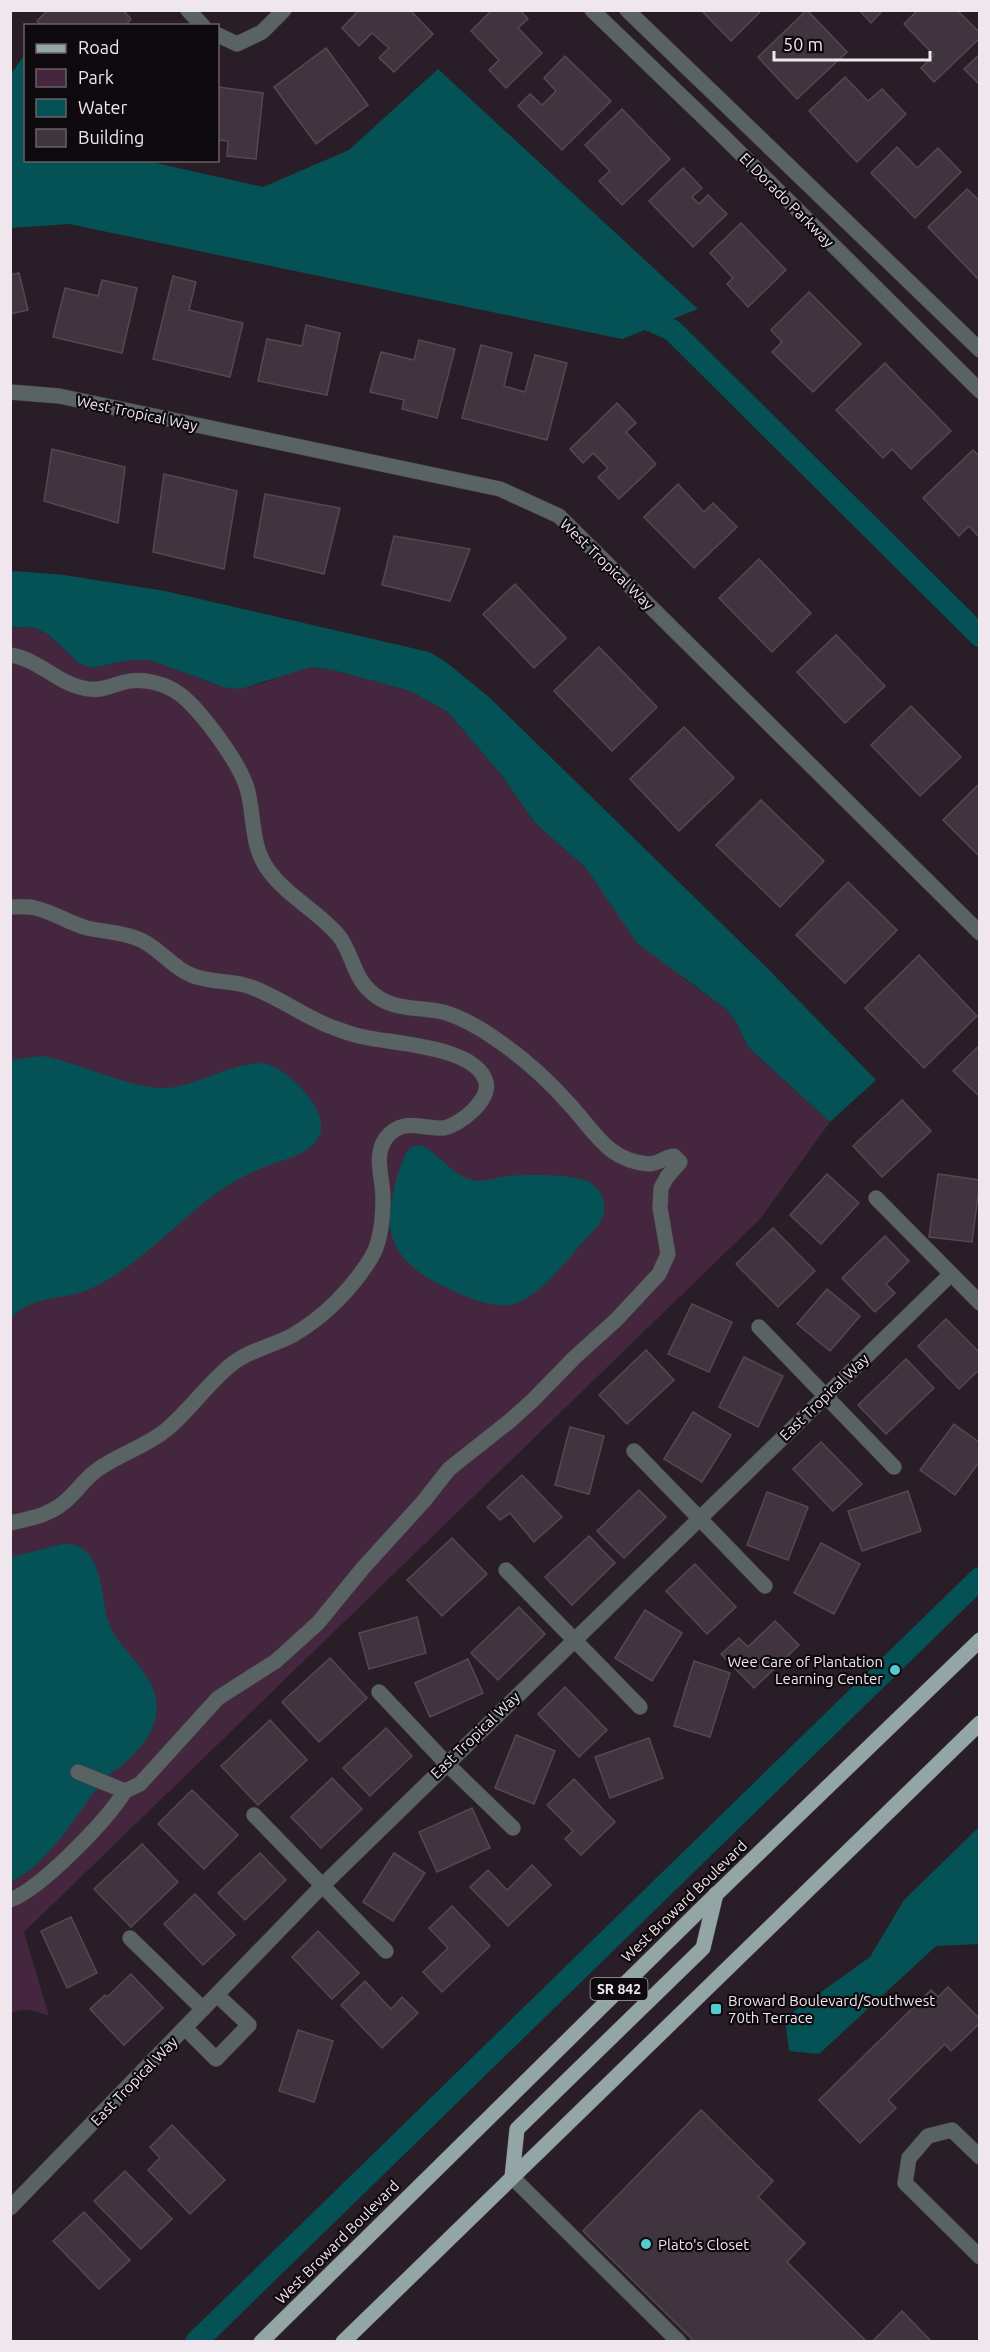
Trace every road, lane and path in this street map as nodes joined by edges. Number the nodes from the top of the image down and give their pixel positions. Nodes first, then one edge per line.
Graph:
1 (188, 10) edge
2 (284, 10) edge
3 (592, 10) edge
4 (627, 10) edge
5 (201, 24) edge
6 (219, 35) edge
7 (827, 203) junction
8 (808, 221) junction
9 (980, 350) edge
10 (980, 391) edge
11 (10, 392) edge
12 (10, 655) edge
13 (10, 907) edge
14 (980, 933) edge
15 (876, 1198) dead end
16 (951, 1274) junction
17 (980, 1303) edge
18 (759, 1327) dead end
19 (826, 1396) junction
20 (634, 1450) dead end
21 (894, 1467) dead end
22 (699, 1518) junction
23 (10, 1523) edge
24 (506, 1570) dead end
25 (765, 1586) dead end
26 (574, 1639) junction
27 (980, 1640) edge
28 (378, 1692) dead end
29 (640, 1707) dead end
30 (980, 1723) edge
31 (446, 1763) junction
32 (78, 1772) dead end
33 (125, 1791) junction
34 (254, 1815) dead end
35 (513, 1828) dead end
36 (322, 1886) junction
37 (716, 1894) junction
38 (10, 1900) edge
39 (130, 1938) dead end
40 (386, 1951) dead end
41 (217, 1995) junction
42 (203, 2009) junction
43 (185, 2028) junction
44 (980, 2157) edge
45 (512, 2177) junction
46 (10, 2208) edge
47 (980, 2257) edge
48 (261, 2342) edge
49 (343, 2342) edge
50 (679, 2342) edge

1 - 5 street
2 - 6 street
3 - 8 street, El Dorado Parkway
4 - 7 street, El Dorado Parkway
7 - 8 street
7 - 9 street, El Dorado Parkway
8 - 10 street, El Dorado Parkway
11 - 14 street, West Tropical Way
12 - 33 street
13 - 23 street
15 - 16 street
16 - 17 street
16 - 19 street, East Tropical Way
18 - 19 street
19 - 21 street
19 - 22 street, East Tropical Way
20 - 22 street
22 - 25 street
22 - 26 street, East Tropical Way
24 - 26 street
26 - 29 street
26 - 31 street, East Tropical Way
27 - 37 main road, West Broward Boulevard / SR 842
28 - 31 street
30 - 45 main road
31 - 35 street
31 - 36 street, East Tropical Way
32 - 33 street
33 - 38 street
34 - 36 street
36 - 40 street
36 - 41 street, East Tropical Way
37 - 45 main road
37 - 48 main road, West Broward Boulevard / SR 842
39 - 42 street
41 - 42 street, East Tropical Way
41 - 43 street
42 - 43 street, East Tropical Way
43 - 46 street, East Tropical Way
44 - 47 street
45 - 49 main road
45 - 50 street

